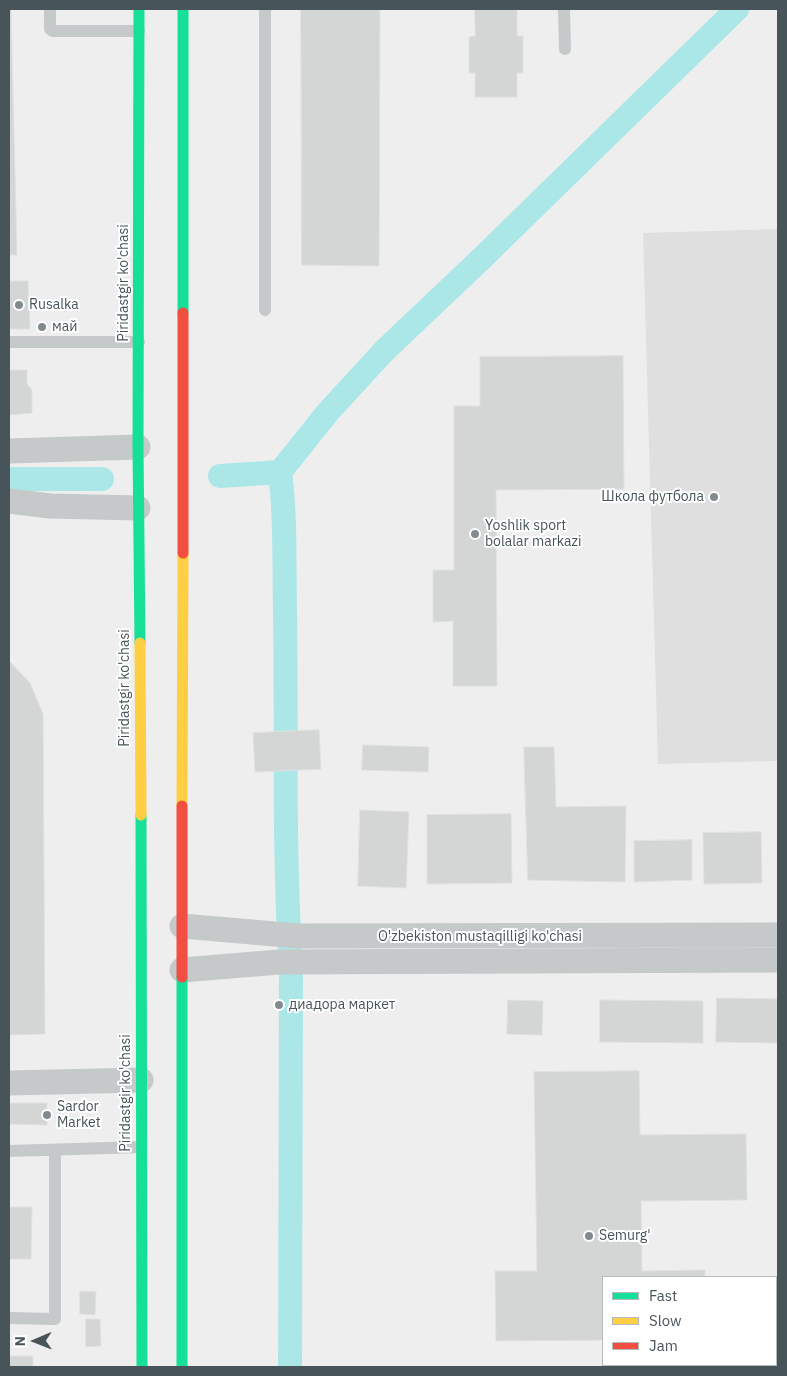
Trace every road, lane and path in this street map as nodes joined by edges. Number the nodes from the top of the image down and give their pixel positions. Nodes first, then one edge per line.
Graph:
1 (50, 9) edge
2 (139, 9) edge
3 (183, 9) edge
4 (265, 9) edge
5 (564, 9) edge
6 (139, 31) junction
7 (565, 49) dead end
8 (265, 310) dead end
9 (9, 342) edge
10 (139, 342) junction
11 (142, 447) junction
12 (9, 451) edge
13 (9, 501) edge
14 (138, 508) junction
15 (182, 926) junction
16 (778, 935) edge
17 (778, 960) edge
18 (182, 970) junction
19 (141, 1080) junction
20 (9, 1083) edge
21 (141, 1147) junction
22 (55, 1150) junction
23 (9, 1151) edge
24 (9, 1318) edge
25 (142, 1367) edge
26 (182, 1367) edge

1 - 6 lane
2 - 6 main road, Piridastgir ko'chasi
3 - 15 main road
4 - 8 lane
5 - 7 lane
6 - 10 main road, Piridastgir ko'chasi
9 - 10 lane
10 - 11 main road, Piridastgir ko'chasi
11 - 12 street
11 - 14 main road, Piridastgir ko'chasi
13 - 14 street
14 - 19 main road, Piridastgir ko'chasi
15 - 16 street, O'zbekiston mustaqilligi ko'chasi
15 - 18 main road
17 - 18 street, O'zbekiston mustaqilligi ko'chasi
18 - 26 main road
19 - 20 street
19 - 21 main road, Piridastgir ko'chasi
21 - 22 lane
21 - 25 main road, Piridastgir ko'chasi
22 - 23 lane
22 - 24 lane

